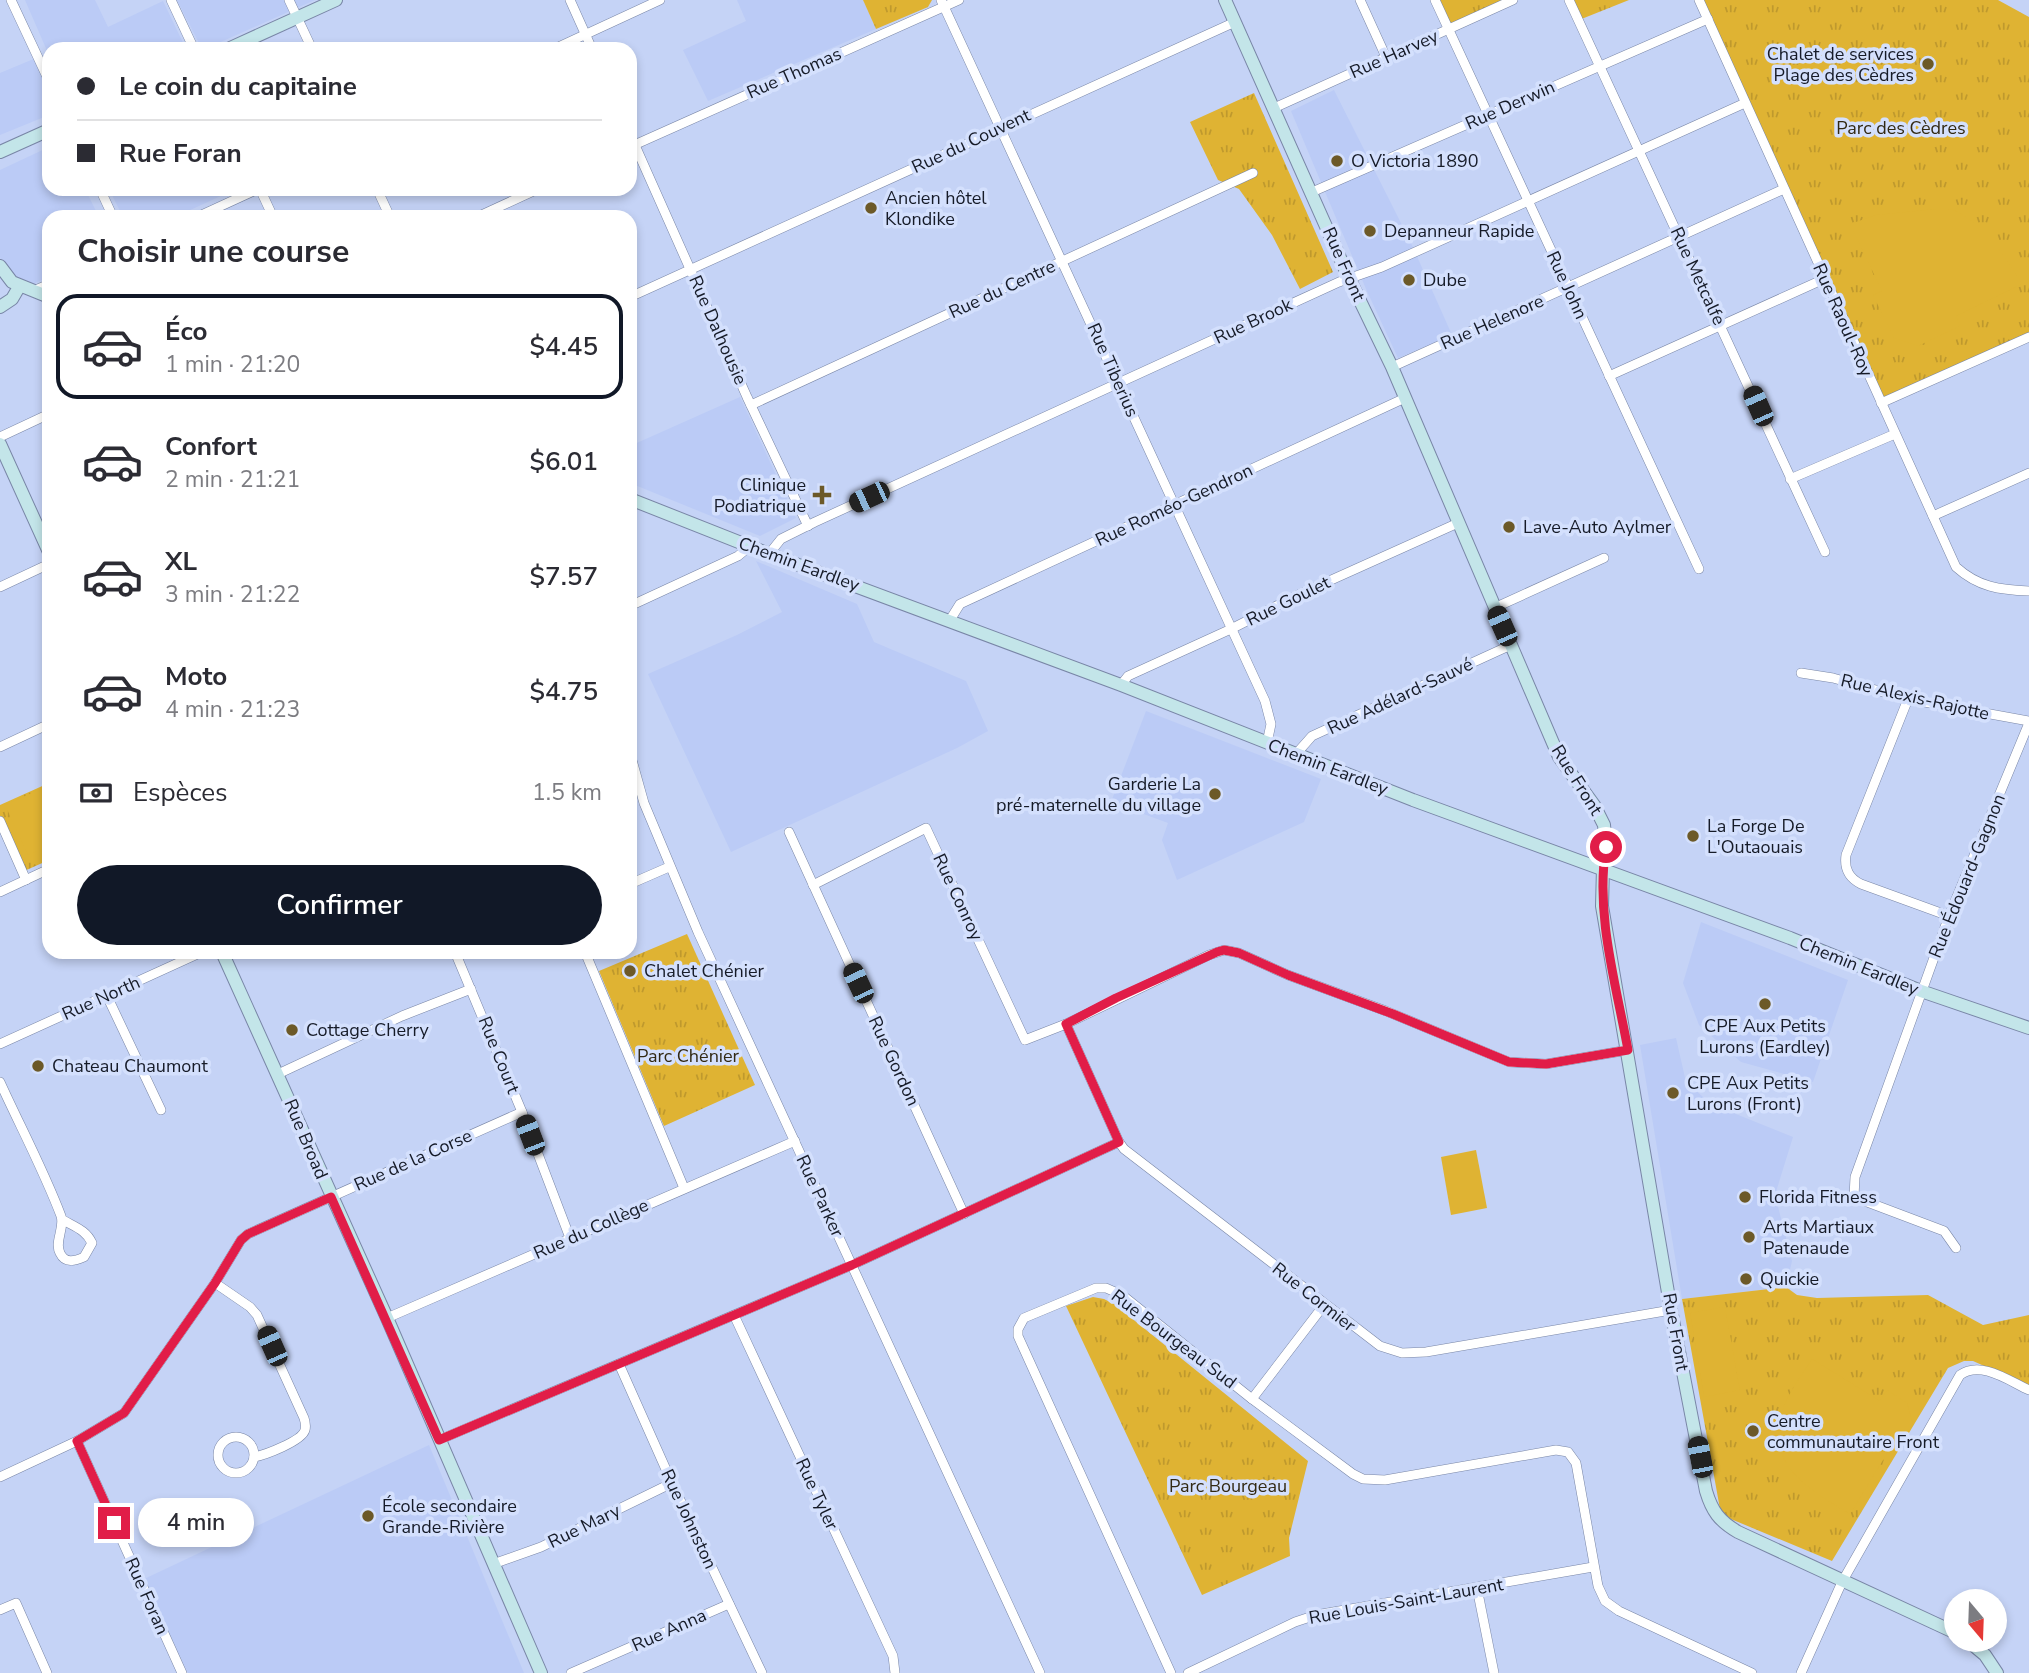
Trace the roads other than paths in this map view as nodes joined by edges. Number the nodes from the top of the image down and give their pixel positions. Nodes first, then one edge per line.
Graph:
1 (11, 0) edge
2 (171, 0) edge
3 (289, 0) edge
4 (336, 0) edge
5 (570, 0) edge
6 (660, 0) edge
7 (959, 0) edge
8 (1225, 0) edge
9 (1360, 0) edge
10 (1435, 0) edge
11 (1513, 0) edge
12 (1569, 0) edge
13 (1699, 0) edge
14 (942, 3) edge
15 (298, 18) junction
16 (1708, 19) junction
17 (1235, 22) junction
18 (1448, 29) junction
19 (586, 34) junction
20 (191, 42) edge
21 (244, 42) edge
22 (309, 42) edge
23 (569, 42) edge
24 (589, 42) edge
25 (1386, 57) junction
26 (42, 66) edge
27 (1600, 66) junction
28 (1745, 103) junction
29 (1274, 108) junction
30 (1489, 114) junction
31 (1001, 127) junction
32 (42, 133) edge
33 (637, 143) edge
34 (1640, 151) junction
35 (0, 152) edge
36 (637, 154) edge
37 (1253, 173) dead end
38 (1784, 189) junction
39 (1312, 192) junction
40 (244, 196) edge
41 (523, 196) edge
42 (1529, 201) junction
43 (212, 210) edge
44 (492, 210) edge
45 (1679, 236) junction
46 (1063, 261) junction
47 (0, 266) edge
48 (691, 269) junction
49 (1349, 278) junction
50 (1825, 279) junction
51 (19, 287) junction
52 (42, 287) edge
53 (1568, 288) junction
54 (33, 291) junction
55 (42, 294) edge
56 (637, 294) edge
57 (0, 307) edge
58 (1721, 324) junction
59 (2029, 337) edge
60 (1392, 367) junction
61 (1609, 376) junction
62 (1118, 383) junction
63 (1405, 398) junction
64 (1881, 403) junction
65 (751, 405) junction
66 (42, 417) edge
67 (1895, 434) junction
68 (0, 437) edge
69 (0, 444) edge
70 (2029, 473) edge
71 (1790, 479) junction
72 (637, 502) edge
73 (1174, 505) junction
74 (1933, 516) junction
75 (1458, 523) junction
76 (808, 526) junction
77 (42, 537) edge
78 (750, 546) junction
79 (1825, 552) dead end
80 (769, 554) junction
81 (1604, 558) dead end
82 (42, 567) edge
83 (1699, 569) dead end
84 (0, 587) edge
85 (2029, 591) edge
86 (637, 603) edge
87 (1494, 608) junction
88 (950, 620) junction
89 (1231, 629) junction
90 (1511, 645) junction
91 (1801, 673) dead end
92 (1121, 685) junction
93 (1908, 699) junction
94 (2029, 722) edge
95 (42, 727) edge
96 (1267, 743) junction
97 (0, 747) edge
98 (1296, 754) junction
99 (637, 778) edge
100 (0, 821) edge
101 (789, 832) dead end
102 (669, 867) junction
103 (1603, 868) junction
104 (42, 872) edge
105 (26, 880) junction
106 (637, 881) edge
107 (813, 886) junction
108 (0, 892) edge
109 (1949, 916) junction
110 (187, 959) edge
111 (225, 959) edge
112 (458, 959) edge
113 (588, 959) edge
114 (471, 989) junction
115 (1921, 991) junction
116 (107, 996) junction
117 (1066, 1024) junction
118 (2029, 1028) edge
119 (0, 1044) edge
120 (1628, 1050) junction
121 (278, 1073) junction
122 (0, 1082) edge
123 (161, 1110) dead end
124 (522, 1112) junction
125 (795, 1141) junction
126 (1119, 1142) junction
127 (684, 1188) junction
128 (331, 1197) junction
129 (964, 1214) junction
130 (62, 1220) junction
131 (570, 1238) junction
132 (1956, 1248) dead end
133 (852, 1265) junction
134 (215, 1283) junction
135 (1324, 1305) junction
136 (1671, 1310) junction
137 (734, 1315) junction
138 (387, 1318) junction
139 (619, 1364) junction
140 (2029, 1390) edge
141 (1252, 1399) junction
142 (439, 1440) junction
143 (77, 1441) junction
144 (254, 1457) junction
145 (0, 1476) edge
146 (672, 1483) junction
147 (493, 1564) junction
148 (1593, 1567) junction
149 (1842, 1582) junction
150 (1477, 1588) junction
151 (729, 1604) junction
152 (0, 1610) edge
153 (1944, 1628) edge
154 (1981, 1652) edge
155 (47, 1673) edge
156 (182, 1673) edge
157 (541, 1673) edge
158 (571, 1673) edge
159 (762, 1673) edge
160 (895, 1673) edge
161 (1040, 1673) edge
162 (1171, 1673) edge
163 (1188, 1673) edge
164 (1494, 1673) edge
165 (1752, 1673) edge
166 (1801, 1673) edge
167 (1997, 1673) edge

1 - 26 street
2 - 20 street
3 - 15 street
4 - 15 street
5 - 19 street
6 - 19 street
7 - 14 street, Rue Thomas
8 - 17 street, Rue Front
9 - 25 street
10 - 18 street, Rue John
11 - 18 street, Rue Harvey
12 - 27 street, Rue Metcalfe
13 - 16 street, Rue Raoul-Roy
14 - 31 street, Rue Tiberius
14 - 33 street, Rue Thomas
15 - 21 street
15 - 22 street
16 - 27 street, Rue Derwin
16 - 28 street, Rue Raoul-Roy
17 - 29 street, Rue Front
17 - 31 street, Rue du Couvent
18 - 25 street, Rue Harvey
18 - 30 street, Rue John
19 - 23 street
19 - 24 street
25 - 29 street, Rue Harvey
27 - 30 street, Rue Derwin
27 - 34 street, Rue Metcalfe
28 - 34 street, Rue Brook
28 - 38 street, Rue Raoul-Roy
29 - 39 street, Rue Front
30 - 39 street, Rue Derwin
30 - 42 street, Rue John
31 - 46 street, Rue Tiberius
31 - 48 street, Rue du Couvent
32 - 35 street
34 - 42 street, Rue Brook
34 - 45 street, Rue Metcalfe
36 - 48 street, Rue Dalhousie
37 - 46 street, Rue du Centre
38 - 45 street, Rue Helenore
38 - 50 street, Rue Raoul-Roy
39 - 49 street, Rue Front
40 - 43 street
41 - 44 street
42 - 49 street, Rue Brook
42 - 53 street, Rue John
45 - 53 street, Rue Helenore
45 - 58 street, Rue Metcalfe
46 - 62 street, Rue Tiberius
46 - 65 street, Rue du Centre
47 - 51 street
48 - 56 street, Rue du Couvent
48 - 65 street, Rue Dalhousie
49 - 60 street, Rue Front
49 - 62 street, Rue Brook
50 - 58 street
50 - 64 street, Rue Raoul-Roy
51 - 54 street
51 - 57 street
52 - 54 street
53 - 60 street, Rue Helenore
53 - 61 street, Rue John
54 - 55 street
58 - 61 street
58 - 71 street, Rue Metcalfe
59 - 64 street
60 - 63 street, Rue Front
61 - 83 street, Rue John
62 - 73 street, Rue Tiberius
62 - 76 street, Rue Brook
63 - 73 street, Rue Roméo-Gendron
63 - 75 street, Rue Front
64 - 67 street, Rue Raoul-Roy
65 - 76 street, Rue Dalhousie
66 - 68 street
67 - 71 street
67 - 74 street, Rue Raoul-Roy
69 - 77 street
70 - 74 street
71 - 79 street, Rue Metcalfe
72 - 78 street, Chemin Eardley
73 - 88 street, Rue Roméo-Gendron
73 - 89 street, Rue Tiberius
74 - 85 street, Rue Raoul-Roy
75 - 87 street, Rue Front
75 - 89 street, Rue Goulet
76 - 80 street, Rue Brook
78 - 80 street, Chemin Eardley
78 - 86 street
80 - 88 street, Chemin Eardley
81 - 87 street
82 - 84 street
87 - 90 street, Rue Front
88 - 92 street, Chemin Eardley
89 - 92 street, Rue Goulet
89 - 96 street, Rue Tiberius
90 - 98 street, Rue Adélard-Sauvé
90 - 103 street, Rue Front
91 - 93 street, Rue Alexis-Rajotte
92 - 96 street, Chemin Eardley
93 - 94 street, Rue Alexis-Rajotte
93 - 109 street
94 - 109 street, Rue Édouard-Gagnon
95 - 97 street
96 - 98 street, Chemin Eardley
98 - 103 street, Chemin Eardley
99 - 102 street, Rue Parker
100 - 105 street
101 - 107 street, Rue Gordon
102 - 106 street
102 - 125 street, Rue Parker
103 - 115 street, Chemin Eardley
103 - 120 street, Rue Front
104 - 105 street
105 - 108 street
107 - 117 street, Rue Conroy
107 - 129 street, Rue Gordon
109 - 115 street, Rue Édouard-Gagnon
110 - 116 street, Rue North
111 - 121 street, Rue Broad
112 - 114 street, Rue Court
113 - 127 street
114 - 121 street
114 - 124 street, Rue Court
115 - 118 street, Chemin Eardley
115 - 132 street, Rue Édouard-Gagnon
116 - 119 street, Rue North
116 - 123 street
117 - 120 street
117 - 126 street, Rue Cormier
120 - 136 street, Rue Front
121 - 128 street, Rue Broad
122 - 130 street
124 - 128 street, Rue de la Corse
124 - 131 street, Rue Court
125 - 127 street, Rue du Collège
125 - 133 street, Rue Parker
126 - 129 street
126 - 135 street, Rue Cormier
127 - 131 street, Rue du Collège
128 - 134 street, Rue de la Corse
128 - 138 street, Rue Broad
129 - 133 street
130 - 130 street
131 - 138 street, Rue du Collège
133 - 137 street
133 - 161 street, Rue Parker
134 - 143 street, Rue de la Corse
134 - 144 street
135 - 136 street, Rue Cormier
135 - 141 street
136 - 149 street, Rue Front
137 - 139 street
137 - 160 street, Rue Tyler
138 - 142 street, Rue Broad
139 - 142 street
139 - 146 street, Rue Johnston
140 - 149 street
141 - 148 street, Rue Bourgeau Sud
141 - 162 street, Rue Bourgeau Sud
142 - 147 street, Rue Broad
143 - 145 street, Rue de la Corse
143 - 156 street, Rue Foran
144 - 144 street
146 - 147 street, Rue Mary
146 - 151 street, Rue Johnston
147 - 157 street, Rue Broad
148 - 150 street, Rue Louis-Saint-Laurent
148 - 165 street
149 - 153 street, Rue Front
149 - 166 street
150 - 163 street, Rue Louis-Saint-Laurent
150 - 164 street
151 - 158 street, Rue Anna
151 - 159 street, Rue Johnston
152 - 155 street
154 - 167 street

